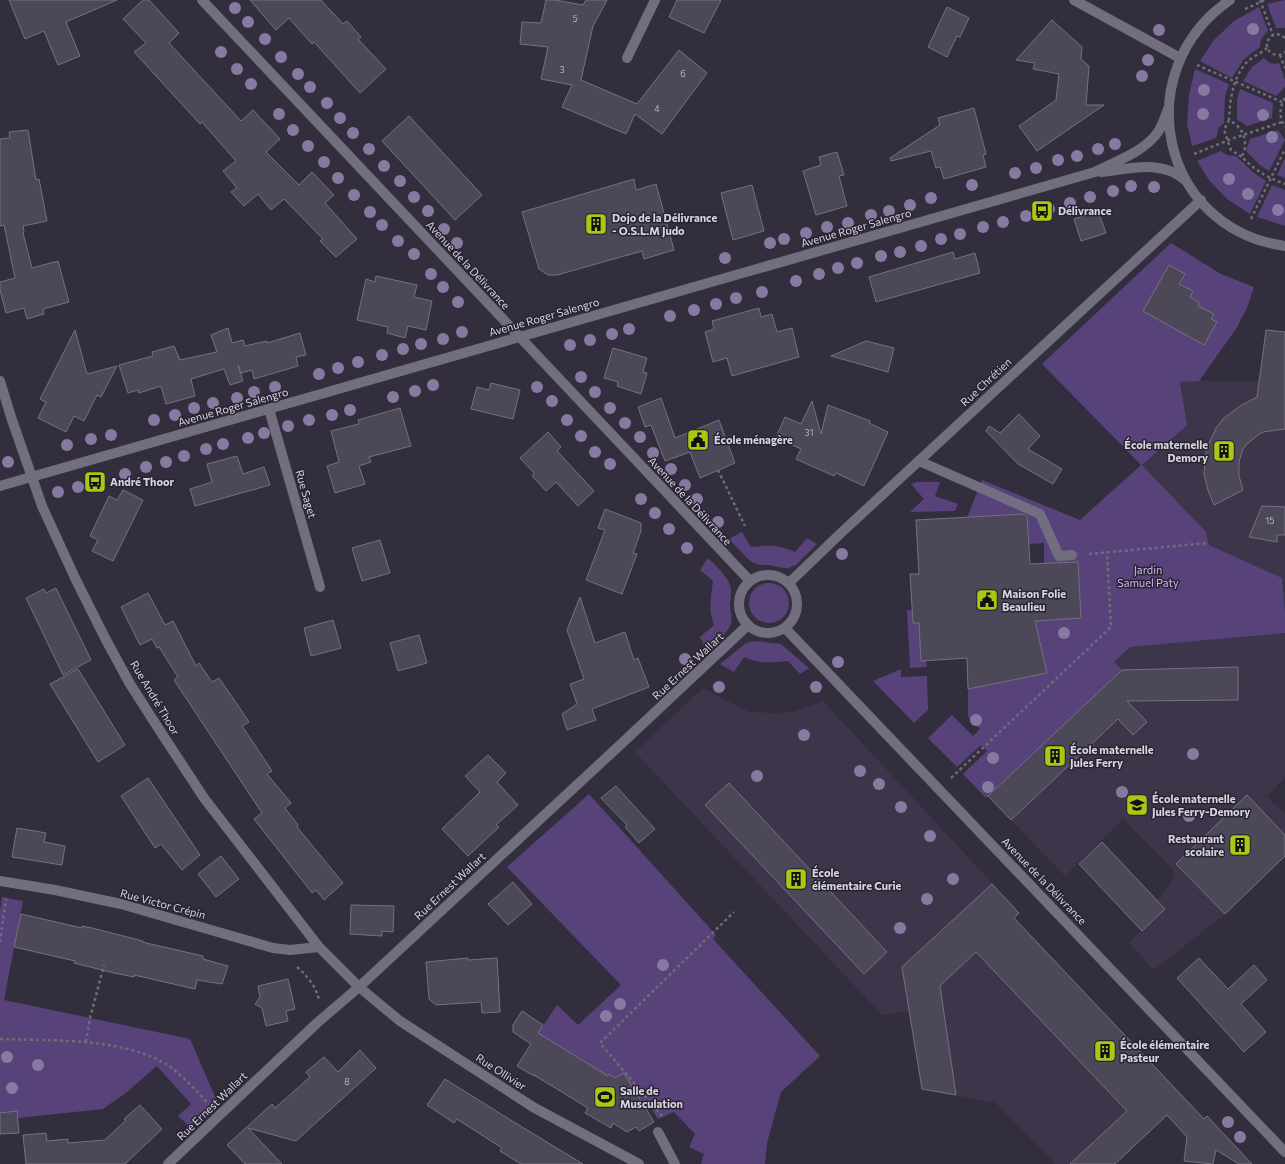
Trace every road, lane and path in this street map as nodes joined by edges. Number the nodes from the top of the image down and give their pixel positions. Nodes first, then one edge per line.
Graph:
1 (202, 0) edge
2 (654, 0) edge
3 (1074, 0) edge
4 (1230, 0) edge
5 (1260, 0) edge
6 (1264, 0) edge
7 (1240, 12) dead end
8 (1273, 35) junction
9 (1285, 38) edge
10 (1267, 48) junction
11 (1285, 52) edge
12 (1280, 55) junction
13 (627, 58) dead end
14 (1180, 58) junction
15 (1285, 68) edge
16 (1235, 82) junction
17 (1285, 98) edge
18 (1282, 102) junction
19 (1168, 109) junction
20 (1229, 120) junction
21 (1282, 122) junction
22 (1285, 127) edge
23 (1243, 135) junction
24 (1227, 140) junction
25 (1285, 149) edge
26 (1190, 156) dead end
27 (1242, 157) junction
28 (1095, 172) junction
29 (1271, 179) junction
30 (1188, 183) junction
31 (1285, 184) edge
32 (1200, 200) junction
33 (1245, 218) dead end
34 (1285, 246) edge
35 (520, 337) junction
36 (0, 381) edge
37 (269, 409) junction
38 (919, 460) junction
39 (718, 470) dead end
40 (32, 477) junction
41 (0, 486) edge
42 (745, 526) dead end
43 (1208, 543) dead end
44 (1107, 552) junction
45 (1072, 555) joint
46 (750, 581) junction
47 (789, 583) junction
48 (320, 587) dead end
49 (748, 625) junction
50 (785, 628) junction
51 (939, 789) junction
52 (4, 882) edge
53 (734, 912) dead end
54 (0, 942) edge
55 (319, 947) junction
56 (273, 948) junction
57 (104, 965) dead end
58 (359, 987) junction
59 (317, 1023) junction
60 (0, 1039) edge
61 (86, 1042) junction
62 (218, 1117) junction
63 (658, 1132) joint
64 (1285, 1152) edge
65 (168, 1164) edge
66 (639, 1164) edge
67 (675, 1164) edge

1 - 35 street, Avenue de la Délivrance
2 - 13 street
3 - 14 street
4 - 14 street
5 - 6 path
5 - 7 path
5 - 8 path
8 - 9 path
8 - 10 path
10 - 12 path
10 - 16 path
11 - 12 path
12 - 15 path
14 - 16 path
14 - 19 street
16 - 18 path
16 - 20 path
17 - 18 path
18 - 21 path
19 - 28 street, Avenue Roger Salengro
19 - 30 street
20 - 23 path
20 - 24 path
21 - 22 path
21 - 23 path
23 - 24 path
23 - 27 path
24 - 26 path
24 - 27 path
25 - 29 path
27 - 29 path
28 - 30 street, Avenue Roger Salengro
28 - 35 street, Avenue Roger Salengro
29 - 31 path
29 - 33 path
30 - 32 street
32 - 34 street
32 - 38 street, Rue Chrétien
35 - 37 street, Avenue Roger Salengro
35 - 46 street, Avenue de la Délivrance
36 - 40 street, Rue André Thoor
37 - 40 street, Avenue Roger Salengro
37 - 48 street, Rue Saget
38 - 45 street
38 - 47 street, Rue Chrétien
39 - 42 path
40 - 41 street, Avenue Roger Salengro
40 - 55 street, Rue André Thoor
43 - 44 path
44 - 45 path
44 - 51 path
46 - 47 street
46 - 49 street
47 - 50 street
49 - 50 street
49 - 58 street, Rue Ernest Wallart
50 - 51 street, Avenue de la Délivrance
51 - 64 street, Avenue de la Délivrance
52 - 54 path
52 - 56 street, Rue Victor Crépin
53 - 63 path
55 - 56 street, Rue Victor Crépin
55 - 58 street, Rue André Thoor
56 - 59 path
57 - 61 path
58 - 59 street, Rue Ernest Wallart
58 - 66 street, Rue Ollivier
59 - 62 street, Rue Ernest Wallart
60 - 61 path
61 - 62 path
62 - 65 street, Rue Ernest Wallart
63 - 67 street

